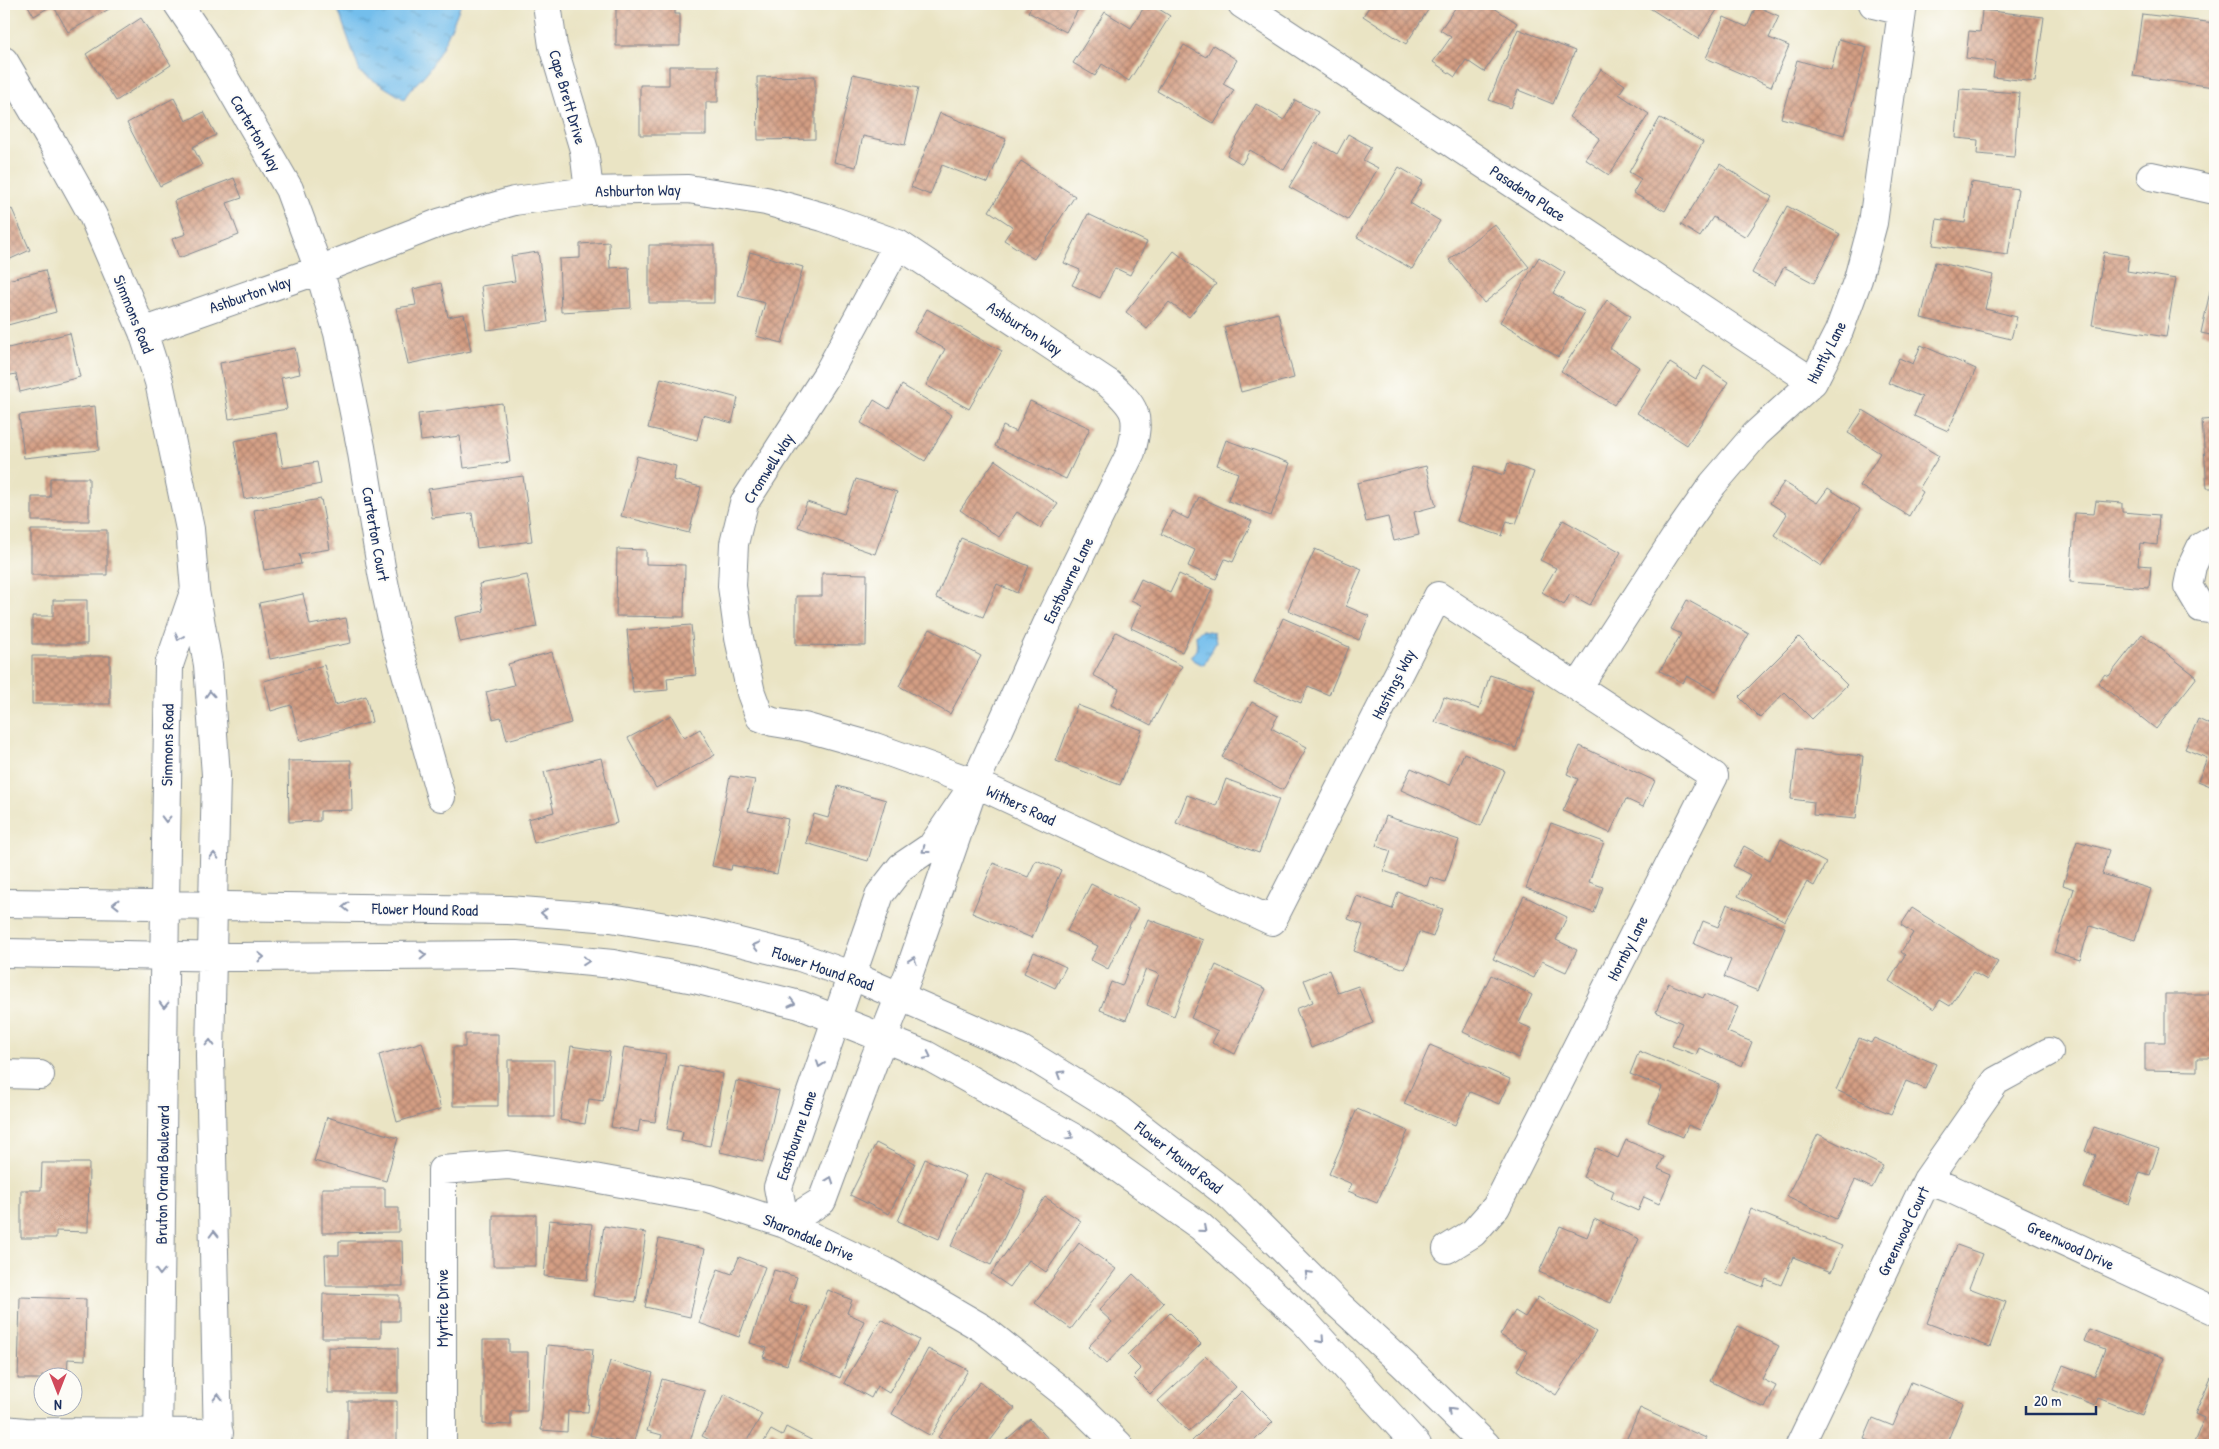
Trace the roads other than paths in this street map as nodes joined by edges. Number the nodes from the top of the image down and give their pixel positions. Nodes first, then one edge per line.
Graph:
1 (178, 4) edge
2 (547, 4) edge
3 (1242, 4) edge
4 (1873, 4) edge
5 (1902, 8) edge
6 (4, 61) edge
7 (2151, 176) dead end
8 (2215, 190) edge
9 (588, 191) junction
10 (898, 244) junction
11 (319, 270) junction
12 (143, 332) junction
13 (1813, 382) junction
14 (1108, 383) joint
15 (2215, 539) edge
16 (195, 591) junction
17 (2215, 610) edge
18 (1578, 687) junction
19 (760, 717) joint
20 (975, 783) junction
21 (441, 797) dead end
22 (4, 903) edge
23 (165, 904) junction
24 (213, 905) junction
25 (1272, 922) joint
26 (4, 953) edge
27 (164, 956) junction
28 (212, 956) junction
29 (853, 976) junction
30 (900, 996) junction
31 (837, 1018) junction
32 (883, 1038) junction
33 (2049, 1052) dead end
34 (4, 1074) edge
35 (40, 1074) dead end
36 (442, 1170) joint
37 (1927, 1180) junction
38 (785, 1224) junction
39 (1447, 1249) dead end
40 (2215, 1311) edge
41 (4, 1430) edge
42 (158, 1439) edge
43 (218, 1439) edge
44 (442, 1445) edge
45 (1120, 1445) edge
46 (1417, 1445) edge
47 (1486, 1445) edge
48 (1800, 1445) edge

1 - 11 street, Carterton Way
2 - 9 street, Cape Brett Drive
3 - 13 street, Pasadena Place
4 - 5 street
5 - 13 street, Huntly Lane
6 - 12 street, Simmons Road
7 - 8 street
9 - 10 street, Ashburton Way
9 - 11 street, Ashburton Way
10 - 14 street, Ashburton Way
10 - 19 street, Cromwell Way
11 - 12 street, Ashburton Way
11 - 21 street, Carterton Court
12 - 16 street, Simmons Road
13 - 18 street, Huntly Lane
14 - 20 street, Eastbourne Lane
15 - 17 street
16 -> 23 street, Simmons Road
24 -> 16 street, Simmons Road
18 - 25 street, Hastings Way
18 - 39 street, Hornby Lane
19 - 20 street, Withers Road
20 - 25 street, Withers Road
20 -> 29 street, Eastbourne Lane
30 -> 20 street, Eastbourne Lane
23 -> 22 street, Flower Mound Road
23 - 24 street, Flower Mound Road
23 - 27 street, Bruton Orand Boulevard
24 - 28 street
29 -> 24 street, Flower Mound Road
26 - 27 street
27 - 28 street
27 -> 42 street, Bruton Orand Boulevard
28 -> 31 street
43 -> 28 street
29 - 30 street, Flower Mound Road
29 - 31 street, Eastbourne Lane
30 - 32 street, Eastbourne Lane
47 -> 30 street, Flower Mound Road
31 - 32 street
31 -> 38 street, Eastbourne Lane
38 -> 32 street, Eastbourne Lane
32 -> 46 street
33 - 37 street, Greenwood Court
34 - 35 street
36 - 38 street, Sharondale Drive
36 - 44 street, Myrtice Drive
37 - 40 street, Greenwood Drive
37 - 48 street, Greenwood Court
38 - 45 street, Sharondale Drive
41 - 42 street
42 - 43 street

